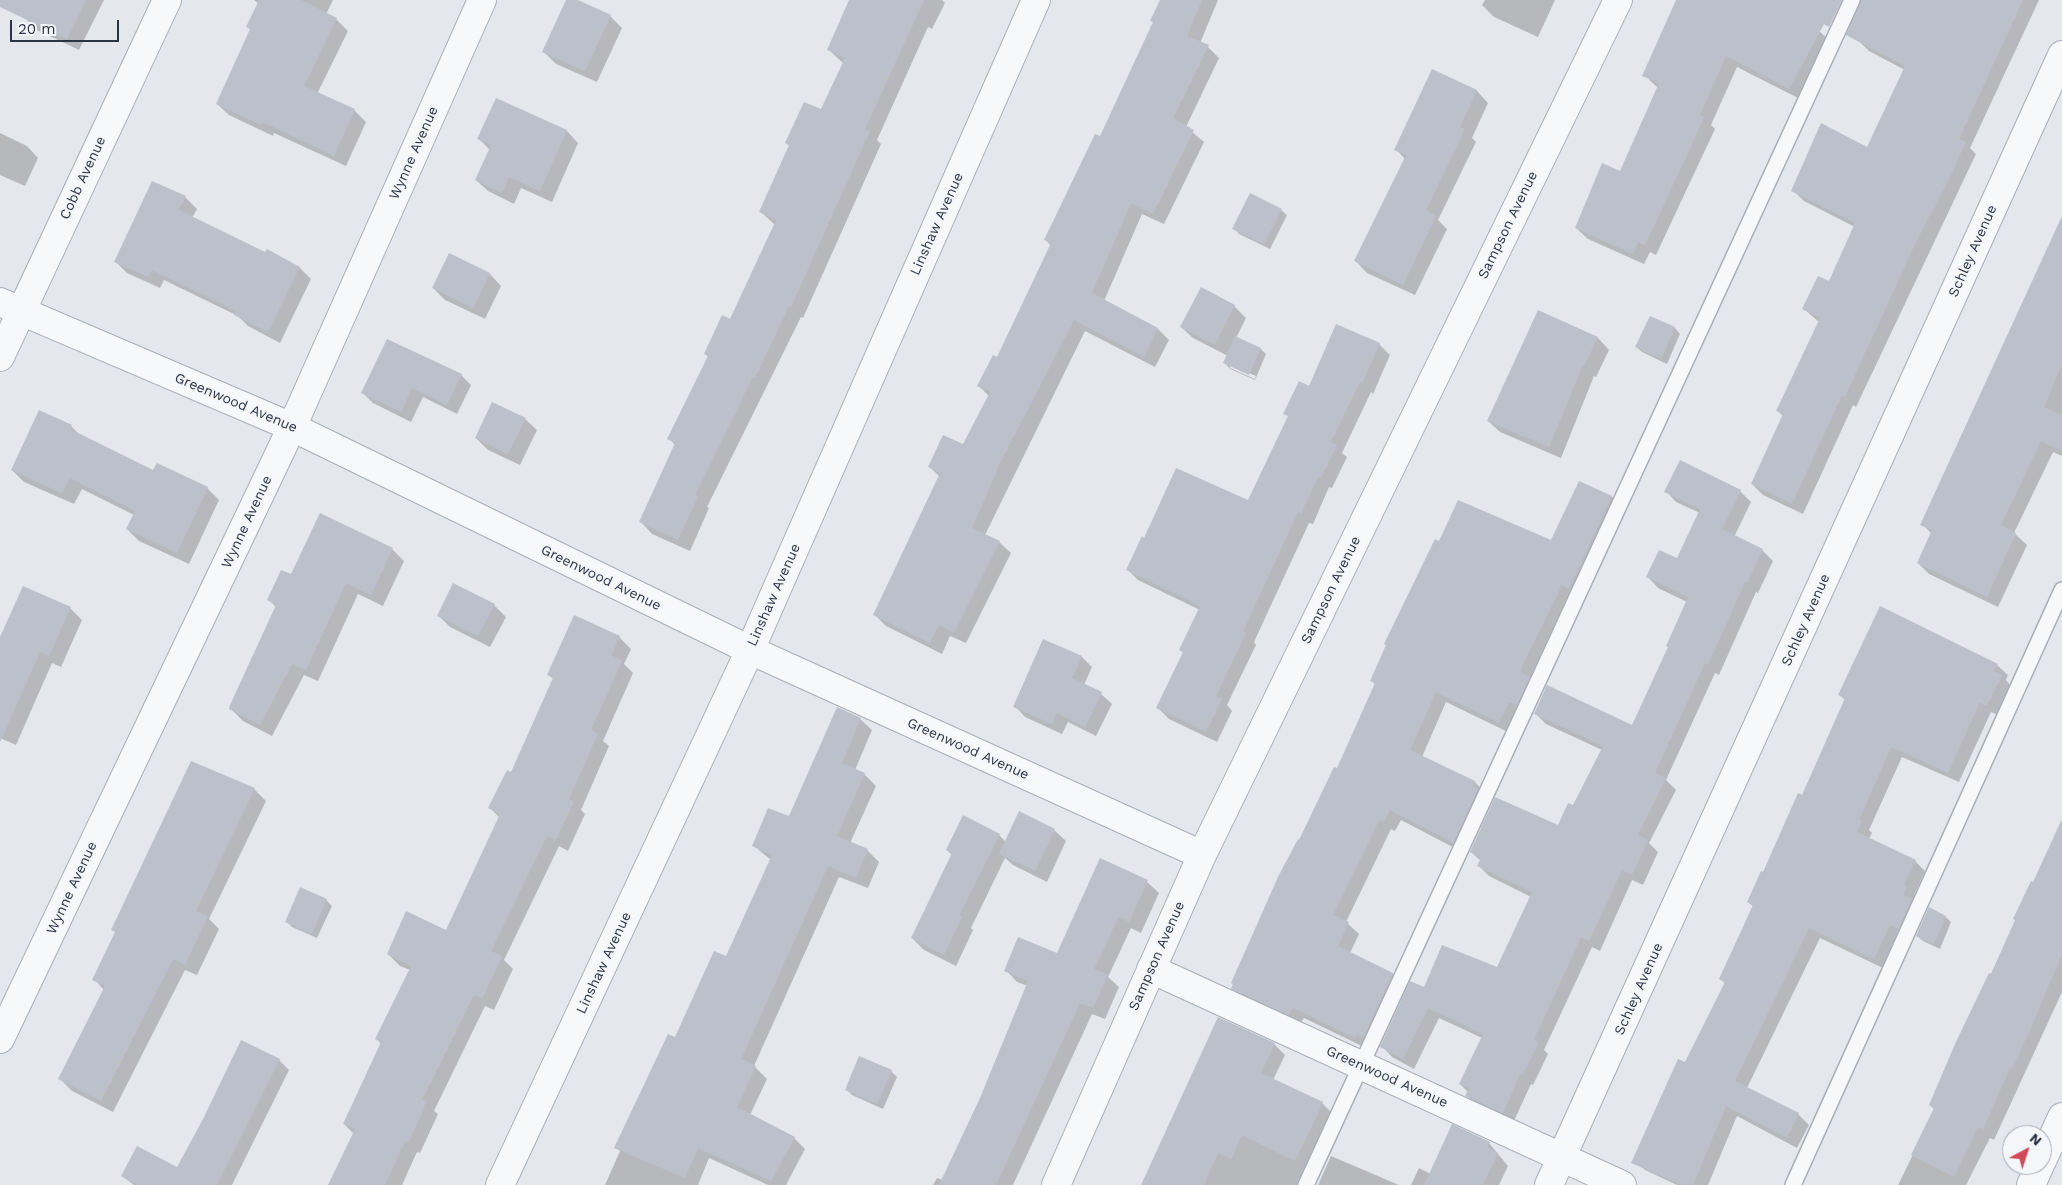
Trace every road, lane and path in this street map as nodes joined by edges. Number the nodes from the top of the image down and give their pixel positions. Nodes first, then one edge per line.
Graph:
1 (167, 0) edge
2 (482, 0) edge
3 (1036, 0) edge
4 (1618, 0) edge
5 (1852, 0) edge
6 (2062, 55) edge
7 (10, 307) edge
8 (0, 357) edge
9 (292, 427) junction
10 (2062, 590) edge
11 (750, 650) junction
12 (1202, 855) junction
13 (1151, 969) junction
14 (0, 1040) edge
15 (1361, 1065) junction
16 (2062, 1116) edge
17 (2052, 1138) edge
18 (1562, 1156) junction
19 (500, 1185) edge
20 (1056, 1185) edge
21 (1306, 1185) edge
22 (1549, 1185) edge
23 (1622, 1185) edge
24 (1793, 1185) edge

1 - 7 street, Cobb Avenue
2 - 9 street, Wynne Avenue
3 - 11 street, Linshaw Avenue
4 - 12 street, Sampson Avenue
5 - 15 lane
6 - 18 street, Schley Avenue
7 - 8 street, Cobb Avenue
7 - 9 street, Greenwood Avenue
9 - 11 street, Greenwood Avenue
9 - 14 street, Wynne Avenue
10 - 24 lane
11 - 12 street, Greenwood Avenue
11 - 19 street, Linshaw Avenue
12 - 13 street, Sampson Avenue
13 - 15 street, Greenwood Avenue
13 - 20 street, Sampson Avenue
15 - 18 street, Greenwood Avenue
15 - 21 lane
16 - 17 street
18 - 22 street, Schley Avenue
18 - 23 street, Greenwood Avenue

